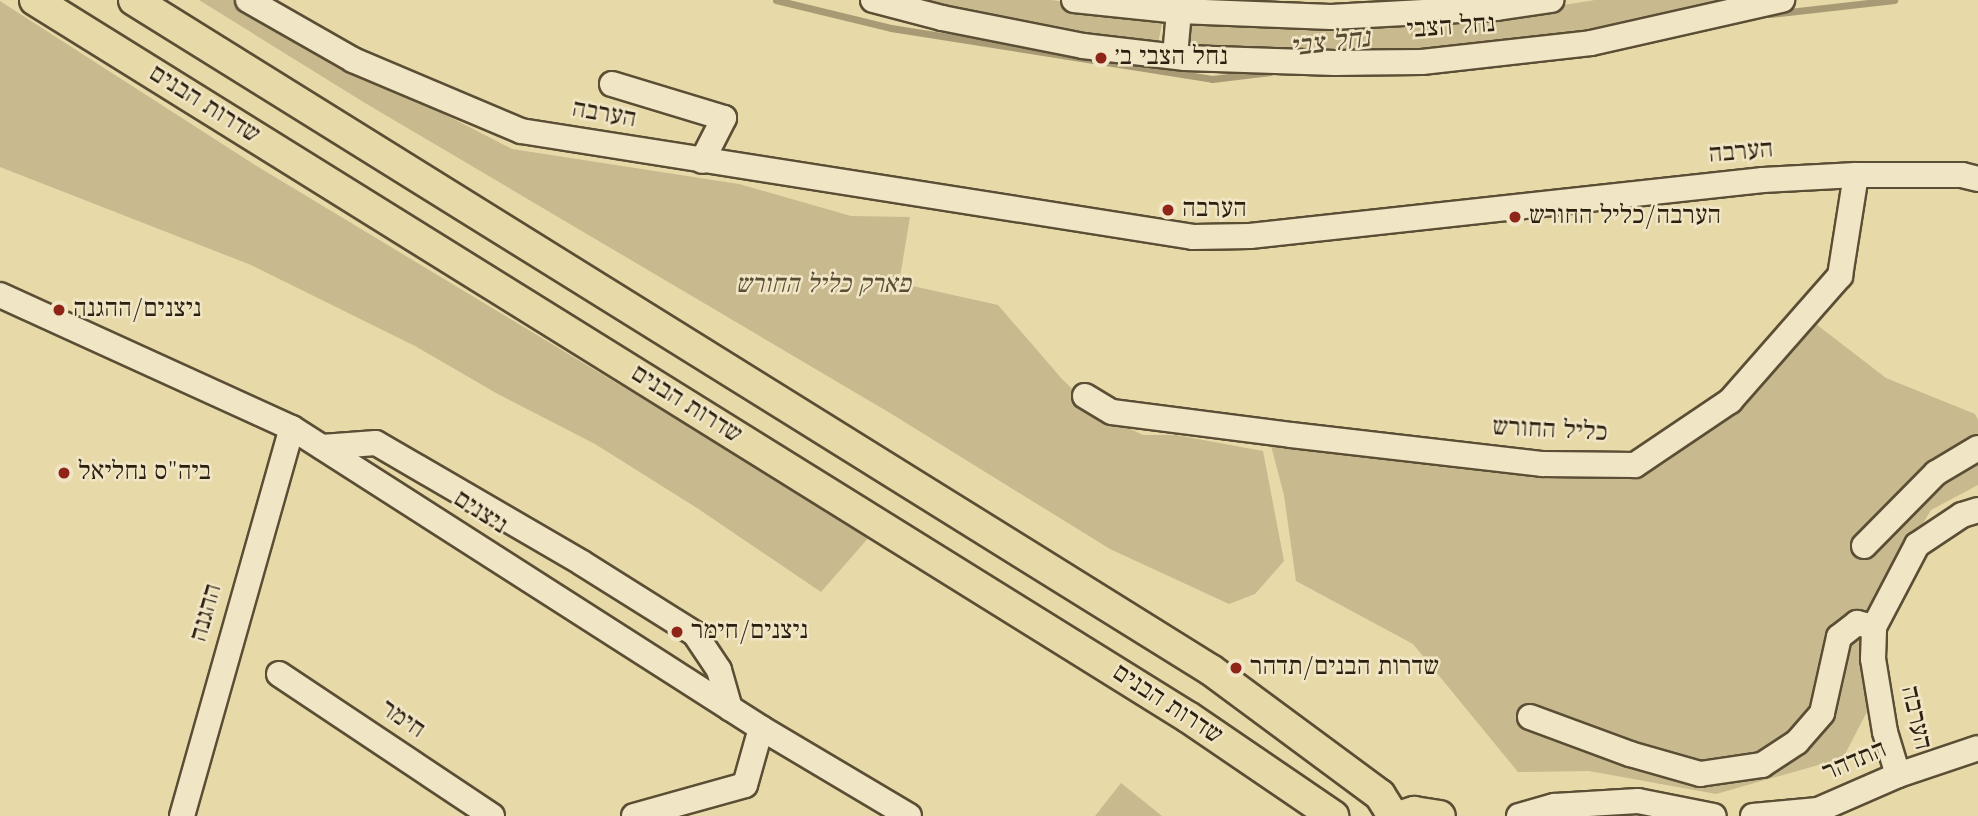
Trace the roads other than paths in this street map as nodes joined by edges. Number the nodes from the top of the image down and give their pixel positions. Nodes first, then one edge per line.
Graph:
1 (35, 0) edge
2 (134, 0) edge
3 (248, 0) edge
4 (873, 0) edge
5 (1074, 0) edge
6 (1551, 0) edge
7 (1782, 0) edge
8 (1179, 5) edge
9 (1175, 56) junction
10 (612, 84) dead end
11 (702, 161) junction
12 (1856, 175) junction
13 (1978, 179) edge
14 (0, 295) edge
15 (1085, 397) dead end
16 (292, 428) junction
17 (322, 447) junction
18 (1978, 448) edge
19 (1978, 510) edge
20 (1864, 546) dead end
21 (1874, 627) junction
22 (279, 674) dead end
23 (730, 708) junction
24 (1530, 717) dead end
25 (761, 728) junction
26 (1978, 748) edge
27 (1898, 775) junction
28 (878, 808) edge
29 (182, 816) edge
30 (492, 816) edge
31 (634, 816) edge
32 (909, 816) edge
33 (1332, 816) edge
34 (1393, 816) edge
35 (1401, 816) edge
36 (1440, 816) edge
37 (1518, 816) edge
38 (1714, 816) edge
39 (1753, 816) edge

1 - 33 main road, שדרות הבנים
2 - 34 main road, שדרות הבנים
3 - 11 street, הערבה
4 - 9 street, נחל הצבי
5 - 8 street, נחל הצבי
6 - 8 street, נחל הצבי
7 - 9 street, נחל הצבי
8 - 9 street
10 - 11 street
11 - 12 street, הערבה
12 - 13 street, הערבה
12 - 15 street, כליל החורש
14 - 16 street, ניצנים
16 - 17 street, ניצנים
16 - 29 street, ההגנה
17 - 23 street, ניצנים
17 - 23 street
18 - 20 street
19 - 21 street, הערבה
21 - 24 street
21 - 27 street, הערבה
22 - 30 street, חימר
23 - 25 street, ניצנים
25 - 28 street, ניצנים
25 - 31 street
26 - 27 street, התדהר
27 - 39 street, התדהר
28 - 32 street, ניצנים
35 - 36 main road
37 - 38 street

